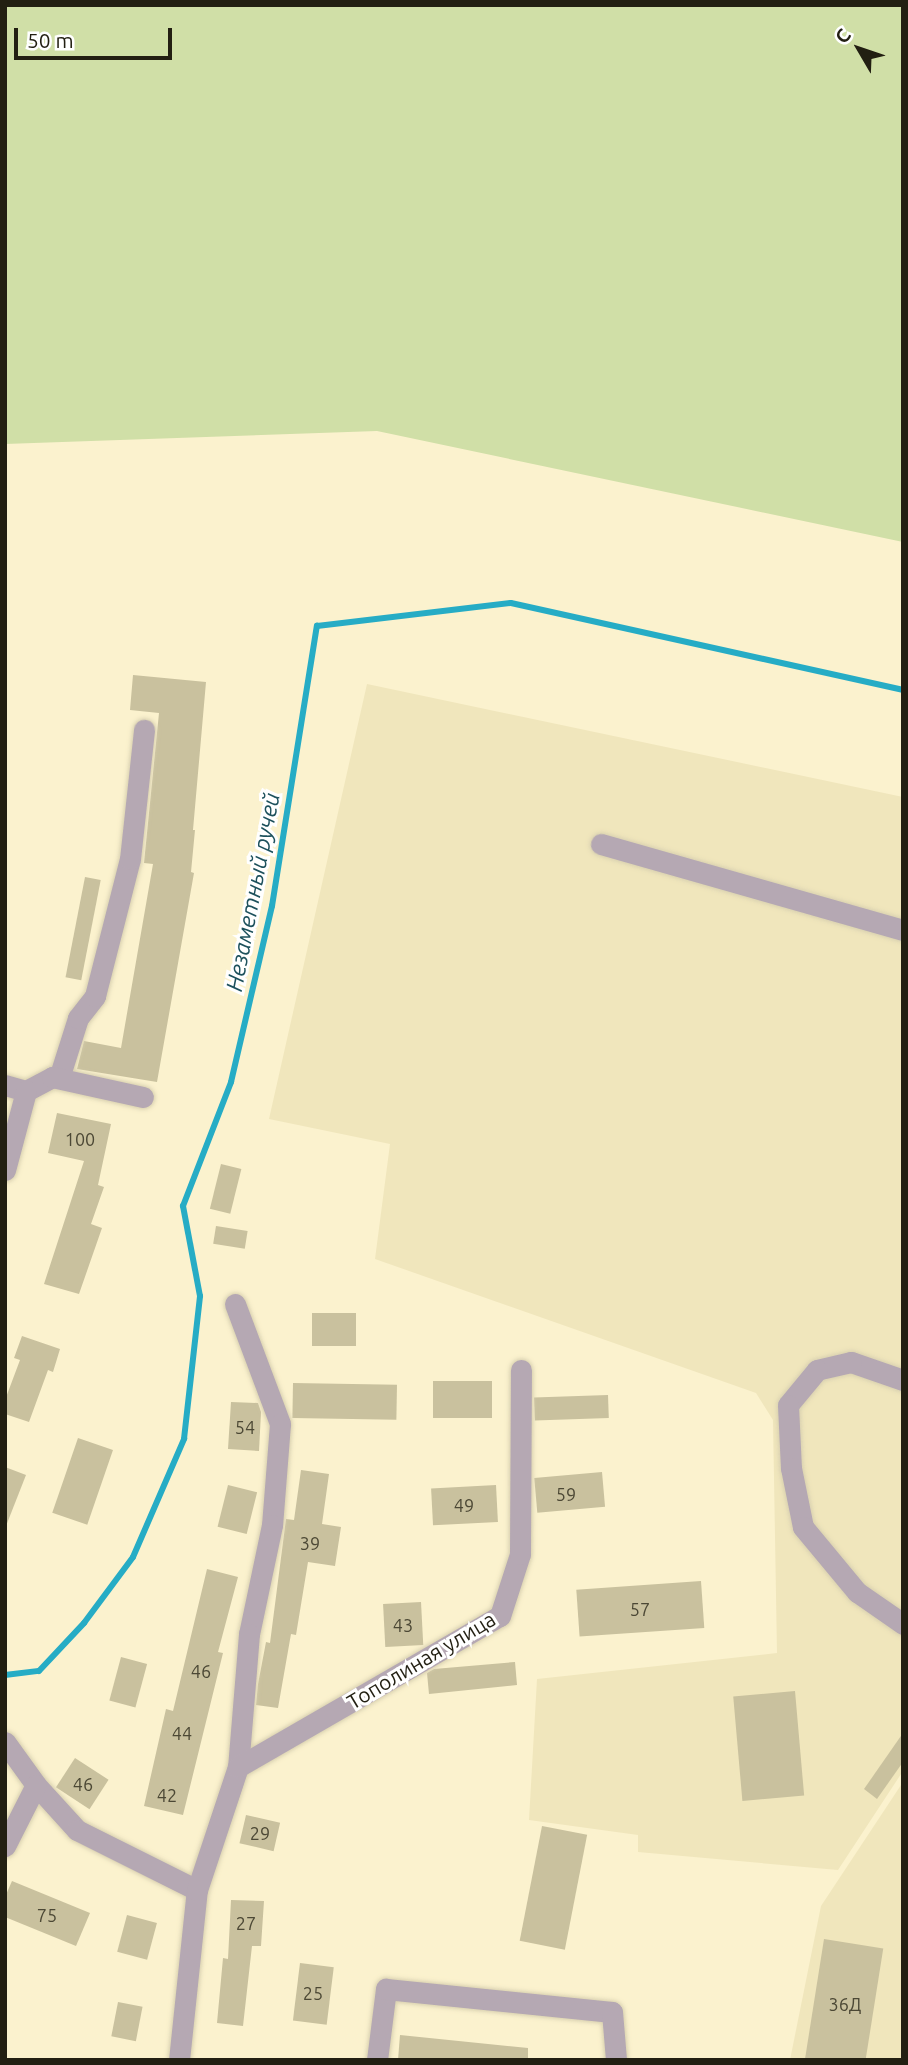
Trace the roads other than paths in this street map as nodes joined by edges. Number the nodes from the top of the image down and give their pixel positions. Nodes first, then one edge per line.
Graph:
1 (144, 730) dead end
2 (601, 844) dead end
3 (903, 930) edge
4 (59, 1078) junction
5 (5, 1085) edge
6 (26, 1091) junction
7 (143, 1097) dead end
8 (5, 1170) edge
9 (235, 1304) dead end
10 (521, 1370) dead end
11 (903, 1380) edge
12 (903, 1624) edge
13 (5, 1742) edge
14 (238, 1767) junction
15 (36, 1785) junction
16 (5, 1846) edge
17 (197, 1890) junction
18 (179, 2060) edge
19 (377, 2060) edge
20 (617, 2060) edge

1 - 4 street
2 - 3 street
4 - 6 street
4 - 7 street
5 - 6 street
6 - 8 street
9 - 14 street
10 - 14 street, Тополиная улица
11 - 12 street
13 - 15 street
14 - 17 street
15 - 16 street
15 - 17 street
17 - 18 street
19 - 20 street

